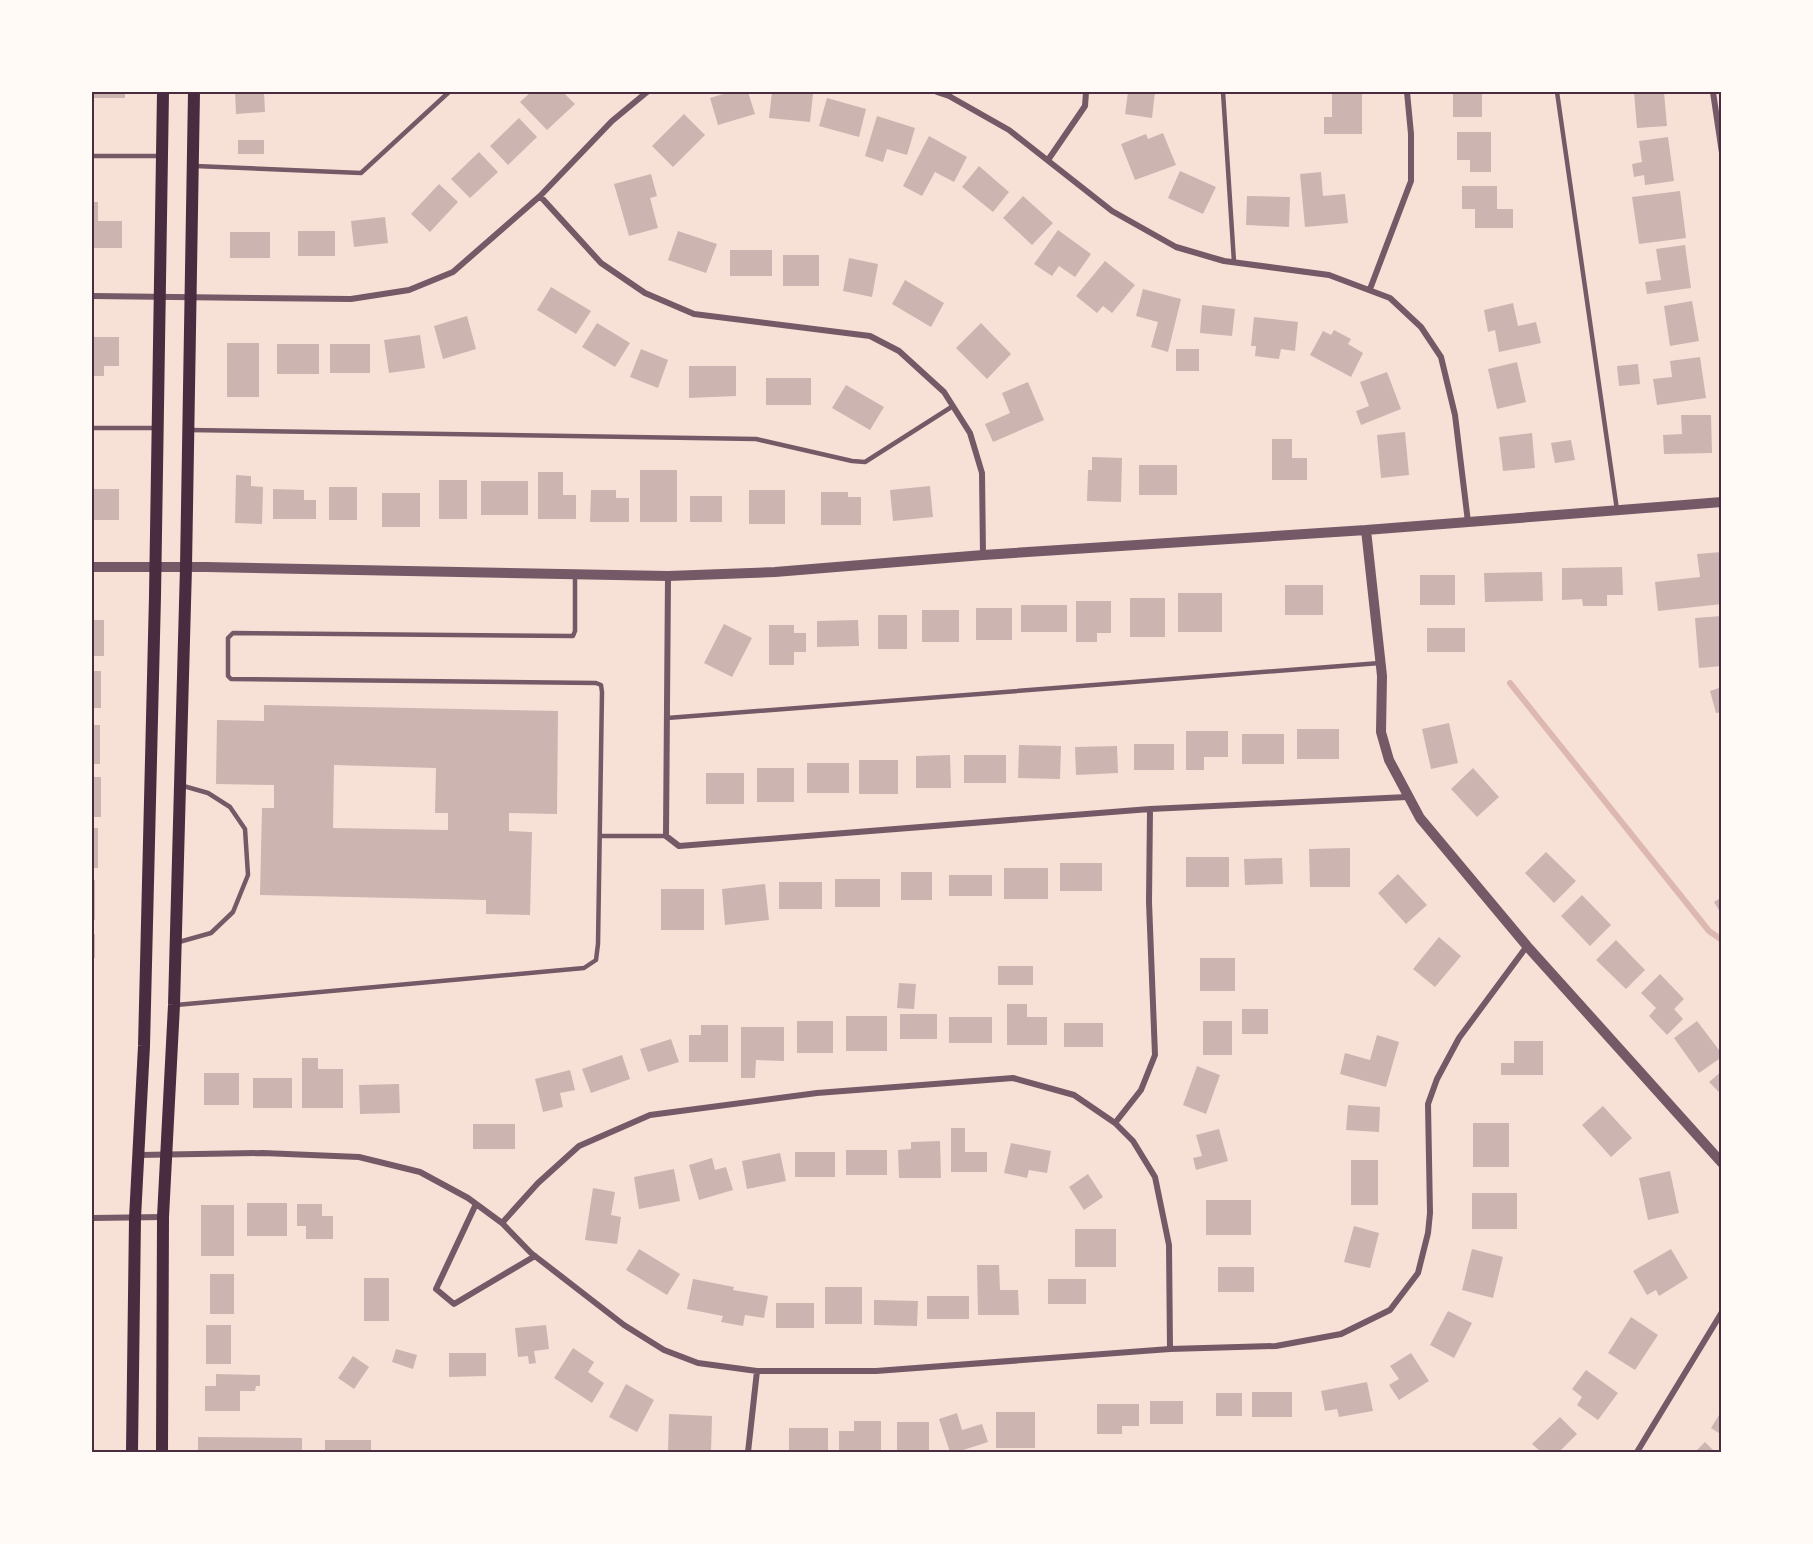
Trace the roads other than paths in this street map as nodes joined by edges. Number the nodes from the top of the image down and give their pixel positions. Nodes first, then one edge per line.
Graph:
1 (163, 92) edge
2 (194, 92) edge
3 (448, 92) edge
4 (646, 92) edge
5 (937, 92) edge
6 (1086, 92) edge
7 (1223, 92) edge
8 (1407, 92) edge
9 (1557, 92) edge
10 (1713, 92) edge
11 (1722, 153) edge
12 (92, 156) edge
13 (162, 156) junction
14 (1048, 160) junction
15 (193, 166) junction
16 (540, 196) junction
17 (1234, 262) junction
18 (1370, 289) junction
19 (92, 296) edge
20 (160, 296) junction
21 (191, 296) junction
22 (953, 406) junction
23 (92, 428) edge
24 (158, 428) junction
25 (189, 430) junction
26 (1722, 502) edge
27 (1617, 510) junction
28 (1468, 522) junction
29 (1366, 530) junction
30 (983, 555) junction
31 (92, 567) edge
32 (156, 567) junction
33 (186, 567) junction
34 (575, 574) junction
35 (668, 576) junction
36 (1380, 663) junction
37 (667, 717) junction
38 (180, 785) junction
39 (1407, 796) junction
40 (1150, 809) junction
41 (600, 836) junction
42 (666, 836) junction
43 (176, 942) junction
44 (1527, 946) junction
45 (174, 1005) junction
46 (1115, 1123) junction
47 (167, 1154) junction
48 (138, 1155) junction
49 (1722, 1163) edge
50 (476, 1204) junction
51 (163, 1217) junction
52 (92, 1218) edge
53 (135, 1218) junction
54 (502, 1223) junction
55 (535, 1256) junction
56 (1722, 1312) edge
57 (1170, 1349) junction
58 (757, 1371) junction
59 (132, 1452) edge
60 (162, 1452) edge
61 (748, 1452) edge
62 (1637, 1452) edge

1 - 13 main road
2 - 15 main road
3 - 15 lane
4 - 16 street
5 - 14 street
6 - 14 street
7 - 17 lane
8 - 18 street
9 - 27 lane
10 - 11 street
12 - 13 lane
13 - 20 main road
14 - 17 street
15 - 21 main road
16 - 21 street
16 - 22 street
17 - 18 street
18 - 28 street
19 - 20 street
20 - 21 street
20 - 24 main road
21 - 25 main road
22 - 25 lane
22 - 30 street
23 - 24 lane
24 - 32 main road
25 - 33 main road
26 - 27 street
27 - 28 street
28 - 29 street
29 - 30 street
29 - 36 street
30 - 35 street
31 - 32 street
32 - 33 street
32 - 48 main road
33 - 34 street
33 - 38 main road
34 - 35 street
34 - 41 lane
35 - 37 street
36 - 37 lane
36 - 39 street
37 - 42 street
38 - 43 main road
38 - 43 lane
39 - 40 street
39 - 44 street
40 - 42 street
40 - 46 street
41 - 42 lane
41 - 45 lane
43 - 45 main road
44 - 49 street
44 - 57 street
45 - 47 main road
46 - 54 street
46 - 57 street
47 - 48 street
47 - 50 street
47 - 51 main road
48 - 53 main road
50 - 54 street
50 - 55 street
51 - 53 street
51 - 60 main road
52 - 53 street
53 - 59 main road
54 - 55 street
55 - 58 street
56 - 62 street
57 - 58 street
58 - 61 street

